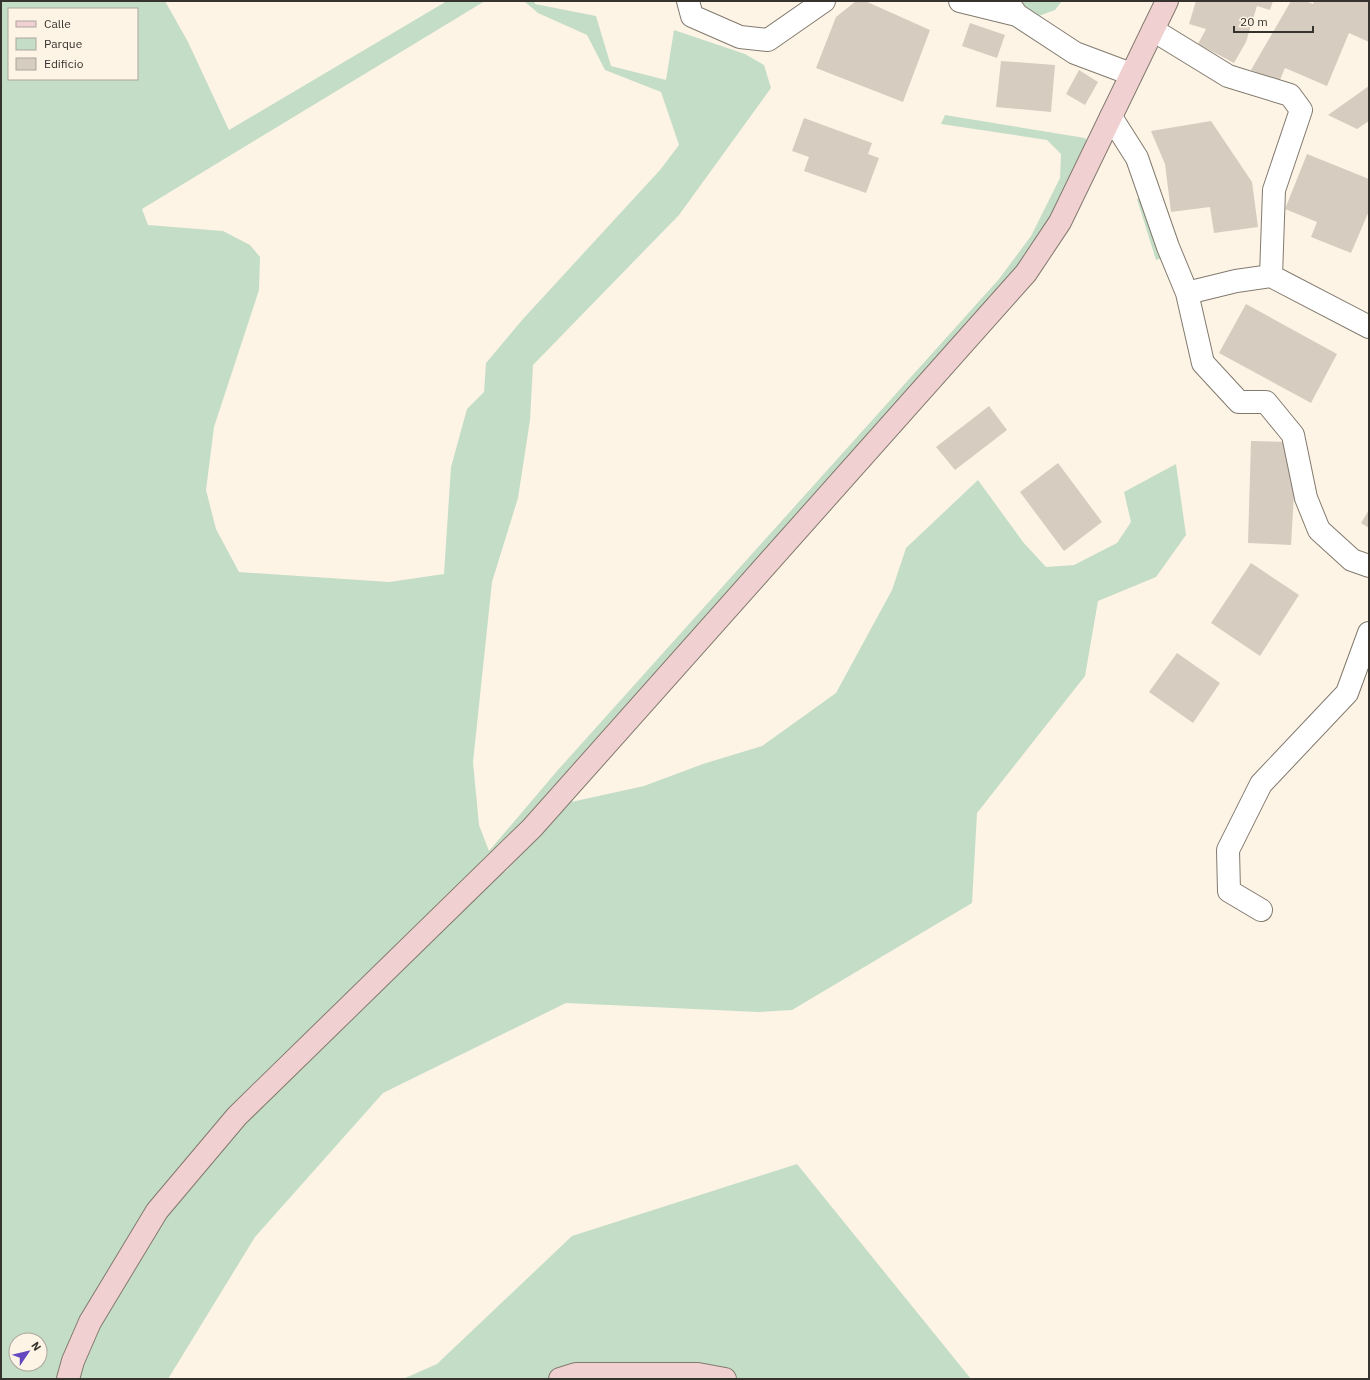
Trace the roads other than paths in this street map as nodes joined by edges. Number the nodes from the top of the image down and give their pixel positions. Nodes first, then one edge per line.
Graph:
1 (688, 1) edge
2 (824, 1) edge
3 (960, 1) edge
4 (1166, 1) edge
5 (1012, 8) edge
6 (1153, 30) junction
7 (1131, 74) junction
8 (1111, 117) junction
9 (1271, 276) junction
10 (1187, 293) junction
11 (1369, 327) edge
12 (1369, 566) edge
13 (1369, 633) edge
14 (1261, 910) dead end
15 (68, 1379) edge
16 (560, 1379) edge
17 (725, 1379) edge

1 - 2 street
3 - 5 street
4 - 6 street
5 - 7 street
6 - 7 street
6 - 9 street
7 - 8 street
8 - 10 street
8 - 15 street
9 - 10 street
9 - 11 street
10 - 12 street
13 - 14 street
16 - 17 street

